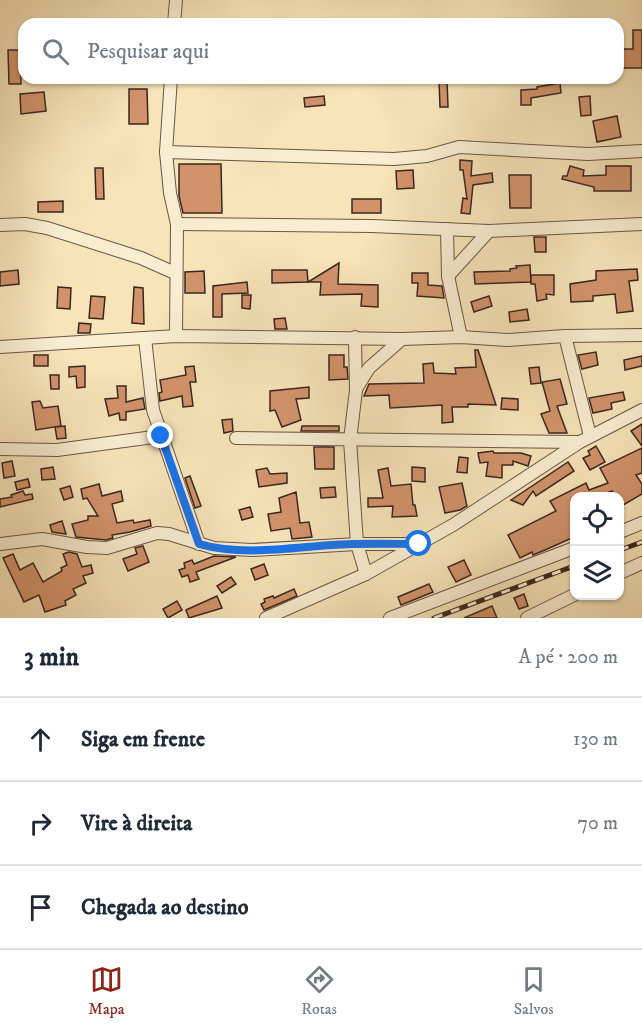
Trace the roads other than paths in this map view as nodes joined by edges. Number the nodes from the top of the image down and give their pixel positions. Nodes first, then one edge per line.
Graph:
1 (176, 0) edge
2 (174, 18) edge
3 (171, 84) edge
4 (642, 151) edge
5 (166, 152) junction
6 (177, 224) junction
7 (642, 224) edge
8 (0, 225) edge
9 (447, 229) junction
10 (489, 231) junction
11 (175, 273) junction
12 (448, 276) junction
13 (642, 335) edge
14 (176, 336) junction
15 (565, 336) junction
16 (355, 337) junction
17 (462, 337) junction
18 (145, 338) junction
19 (402, 339) junction
20 (0, 347) edge
21 (356, 390) junction
22 (642, 410) edge
23 (161, 436) junction
24 (236, 438) dead end
25 (585, 439) junction
26 (350, 440) junction
27 (0, 449) edge
28 (642, 523) edge
29 (624, 530) edge
30 (0, 544) edge
31 (199, 544) junction
32 (357, 544) junction
33 (419, 544) junction
34 (570, 550) edge
35 (642, 563) edge
36 (624, 571) edge
37 (366, 574) junction
38 (570, 597) edge
39 (266, 618) edge
40 (390, 618) edge
41 (527, 618) edge

1 - 2 street
3 - 5 street
4 - 5 street
5 - 6 street
6 - 9 street
6 - 11 street
7 - 10 street
8 - 11 street
9 - 10 street
9 - 12 street
10 - 12 street
11 - 14 street
12 - 17 street
13 - 15 street
14 - 16 street
14 - 18 street
15 - 17 street
15 - 25 street
16 - 19 street
16 - 21 street
17 - 19 street
18 - 20 street
18 - 23 street
19 - 21 street
21 - 26 street
22 - 25 street
23 - 27 street
23 - 31 street
24 - 26 street
25 - 26 street
25 - 33 street
26 - 32 street
28 - 29 street
30 - 31 street
31 - 32 street
32 - 33 street
32 - 37 street
33 - 37 street
34 - 40 street
35 - 36 street
37 - 39 street
38 - 41 street

